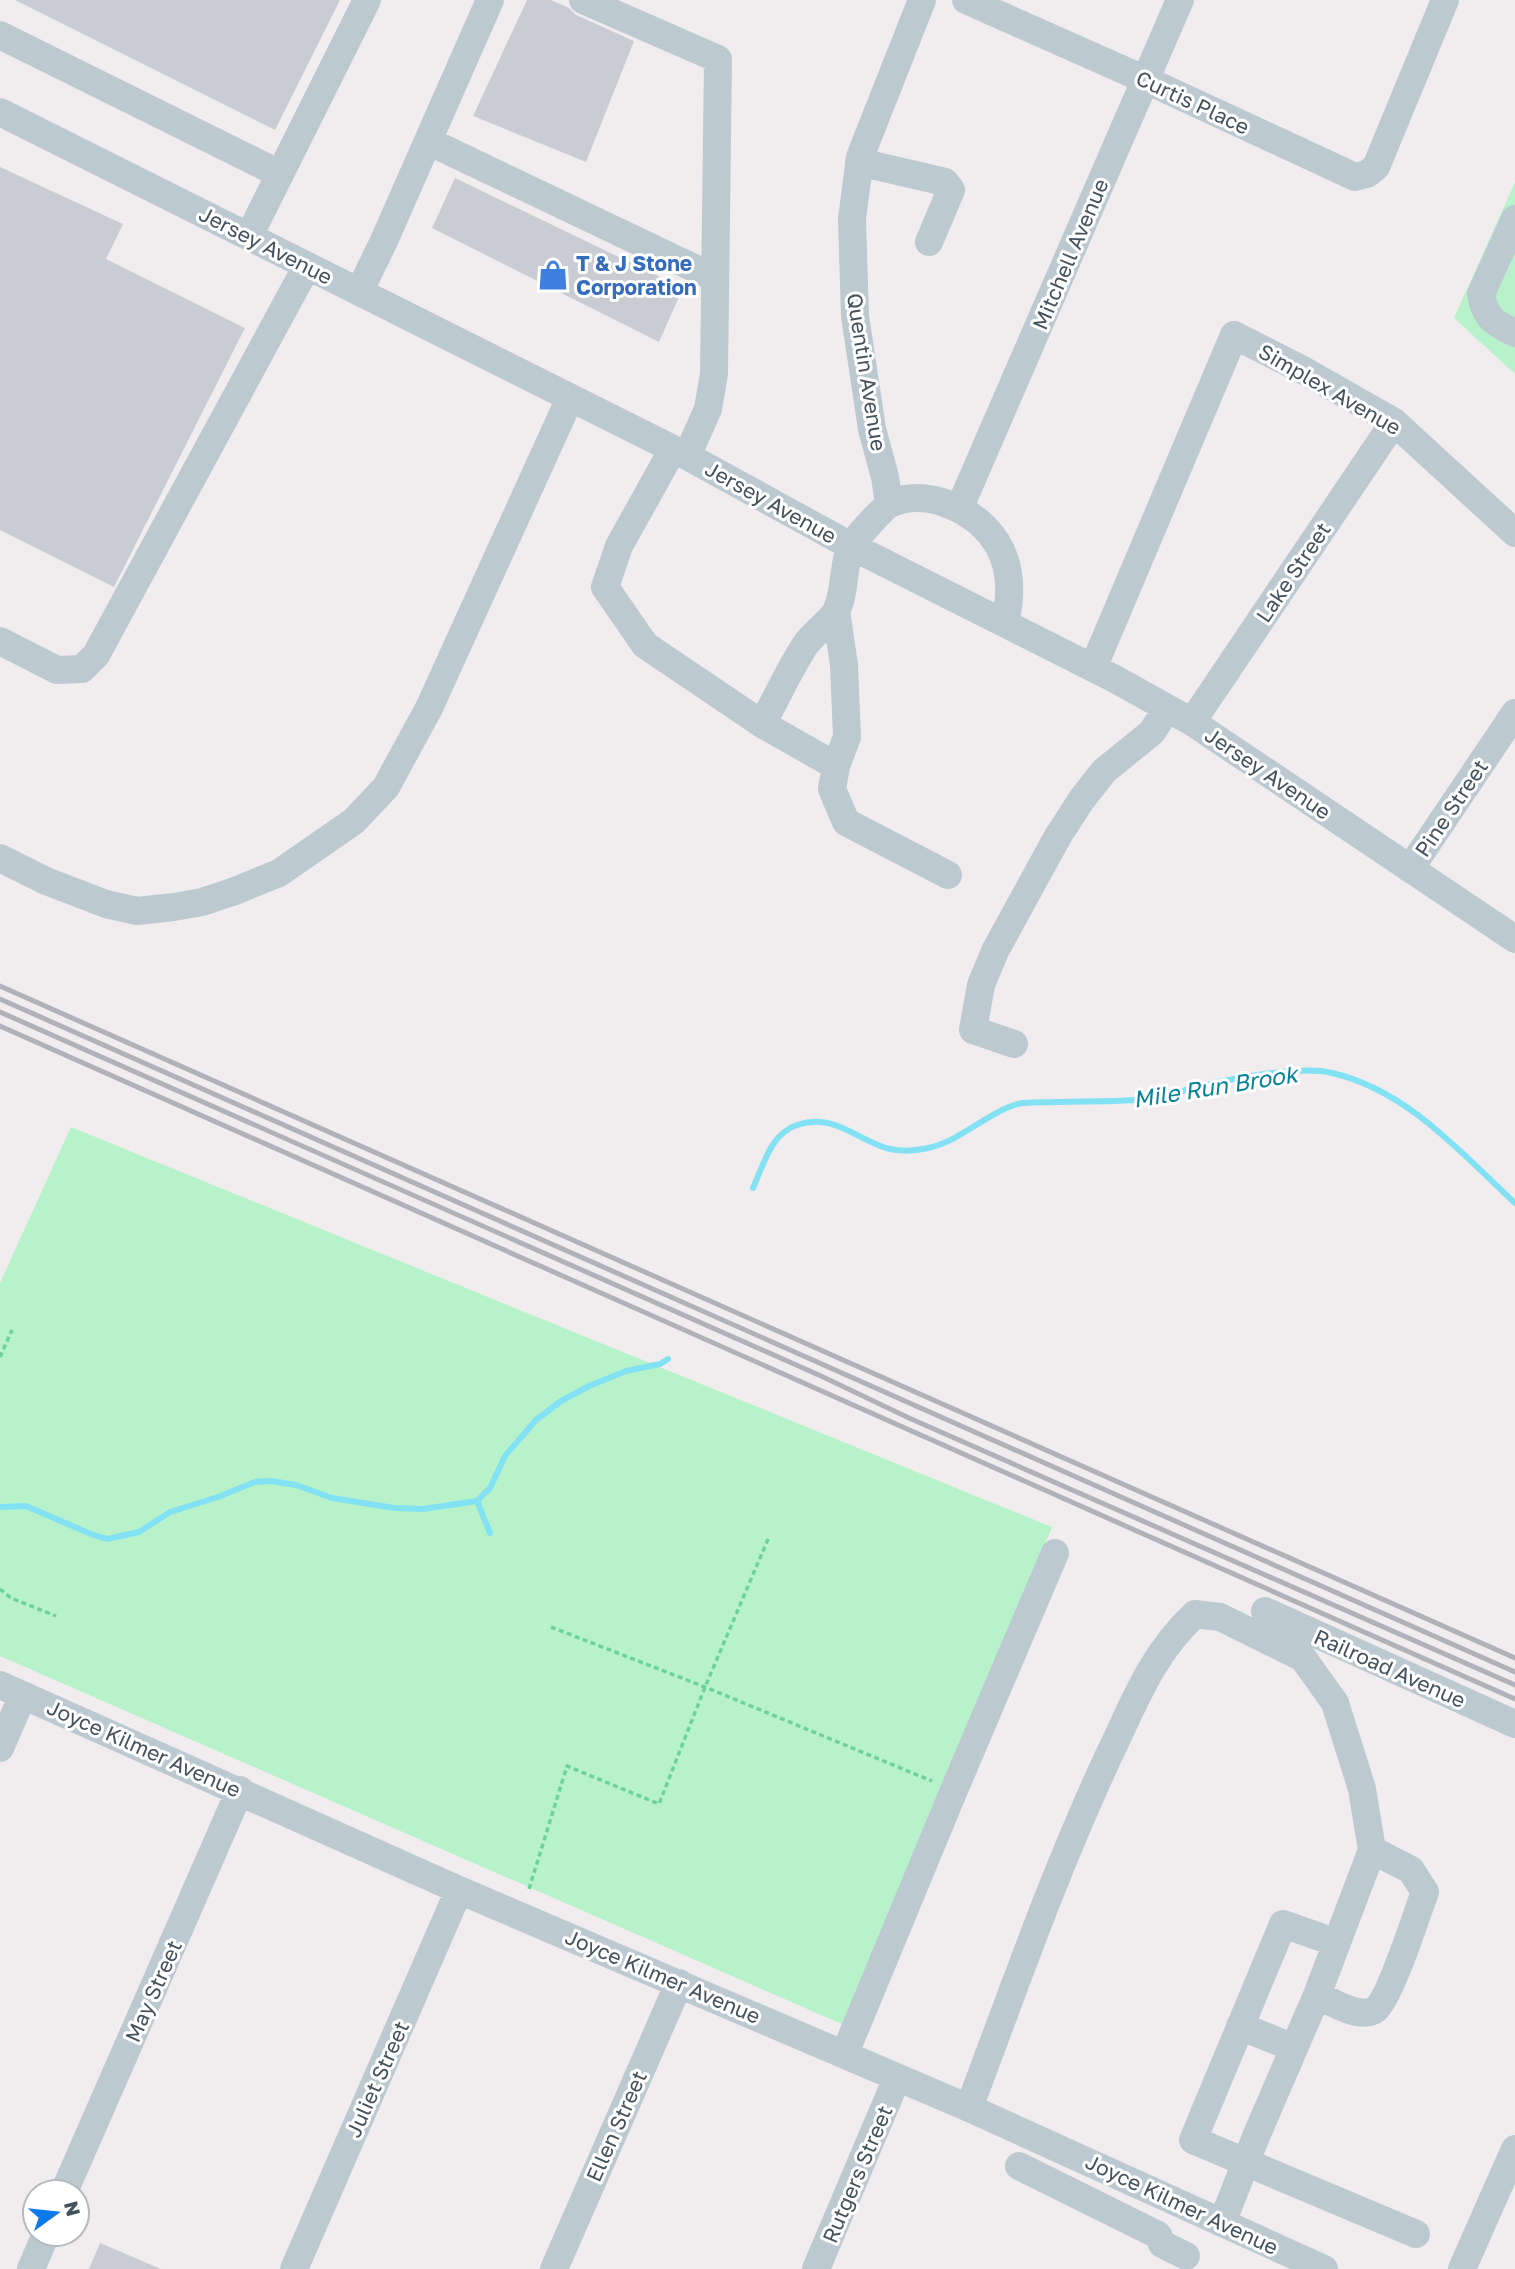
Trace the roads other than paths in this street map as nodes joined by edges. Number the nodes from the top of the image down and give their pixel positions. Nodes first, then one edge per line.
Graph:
1 (367, 0) edge
2 (490, 0) edge
3 (583, 0) edge
4 (922, 0) edge
5 (966, 0) edge
6 (1181, 0) edge
7 (1445, 0) edge
8 (0, 35) edge
9 (1146, 80) junction
10 (0, 112) edge
11 (428, 141) junction
12 (859, 162) junction
13 (280, 174) junction
14 (1515, 219) edge
15 (249, 236) junction
16 (929, 242) dead end
17 (307, 266) junction
18 (715, 278) junction
19 (359, 292) junction
20 (1515, 333) edge
21 (570, 398) junction
22 (1394, 422) junction
23 (680, 453) junction
24 (889, 504) junction
25 (959, 509) junction
26 (1515, 533) edge
27 (851, 546) junction
28 (836, 611) junction
29 (1005, 623) junction
30 (0, 641) edge
31 (1093, 667) junction
32 (1167, 708) junction
33 (1515, 713) edge
34 (1192, 722) junction
35 (762, 724) junction
36 (836, 766) junction
37 (0, 858) edge
38 (1410, 869) junction
39 (948, 875) dead end
40 (1515, 939) edge
41 (1014, 1044) dead end
42 (1055, 1553) dead end
43 (1265, 1611) dead end
44 (12, 1690) edge
45 (1515, 1724) edge
46 (0, 1748) edge
47 (240, 1790) junction
48 (1373, 1850) junction
49 (459, 1889) junction
50 (1337, 1944) junction
51 (679, 1983) junction
52 (1317, 1995) junction
53 (1240, 2026) junction
54 (1294, 2048) junction
55 (845, 2053) junction
56 (897, 2078) junction
57 (969, 2108) junction
58 (1515, 2148) edge
59 (1246, 2161) junction
60 (1019, 2166) dead end
61 (70, 2178) edge
62 (1214, 2218) junction
63 (1416, 2234) dead end
64 (40, 2248) edge
65 (1184, 2263) edge
66 (31, 2269) edge
67 (294, 2269) edge
68 (554, 2269) edge
69 (816, 2269) edge
70 (1324, 2269) edge
71 (1462, 2269) edge

1 - 13 street
2 - 11 street
3 - 18 street
4 - 12 street, Quentin Avenue
5 - 9 street, Curtis Place
6 - 9 street, Mitchell Avenue
7 - 9 street, Curtis Place
8 - 13 street
9 - 25 street, Mitchell Avenue
10 - 15 street, Jersey Avenue
11 - 18 street
11 - 19 street
12 - 16 street
12 - 24 street, Quentin Avenue
13 - 15 street
14 - 20 street
15 - 17 street, Jersey Avenue
17 - 19 street, Jersey Avenue
17 - 30 street
18 - 23 street
19 - 21 street, Jersey Avenue
21 - 23 street, Jersey Avenue
21 - 37 street
22 - 26 street, Simplex Avenue
22 - 31 street, Simplex Avenue
22 - 34 street, Lake Street
23 - 27 street, Jersey Avenue
23 - 35 street
24 - 25 street
24 - 27 street
25 - 29 street
27 - 28 street
27 - 29 street, Jersey Avenue
28 - 35 street
28 - 36 street
29 - 31 street, Jersey Avenue
31 - 32 street, Jersey Avenue
32 - 34 street, Jersey Avenue
32 - 41 street
33 - 38 street, Pine Street
34 - 38 street, Jersey Avenue
35 - 36 street
36 - 39 street
38 - 40 street, Jersey Avenue
42 - 55 street
43 - 45 street, Railroad Avenue
44 - 46 street
44 - 47 street, Joyce Kilmer Avenue
47 - 49 street, Joyce Kilmer Avenue
47 - 61 street, May Street
48 - 50 street
48 - 52 street
48 - 57 street
49 - 51 street, Joyce Kilmer Avenue
49 - 67 street, Juliet Street
50 - 52 street
50 - 53 street
51 - 55 street, Joyce Kilmer Avenue
51 - 68 street, Ellen Street
52 - 54 street
53 - 54 street
53 - 59 street
54 - 59 street
55 - 56 street, Joyce Kilmer Avenue
56 - 57 street, Joyce Kilmer Avenue
56 - 69 street, Rutgers Street
57 - 62 street, Joyce Kilmer Avenue
58 - 71 street
59 - 62 street
59 - 63 street
60 - 65 street
62 - 65 street
62 - 70 street, Joyce Kilmer Avenue
64 - 66 street

